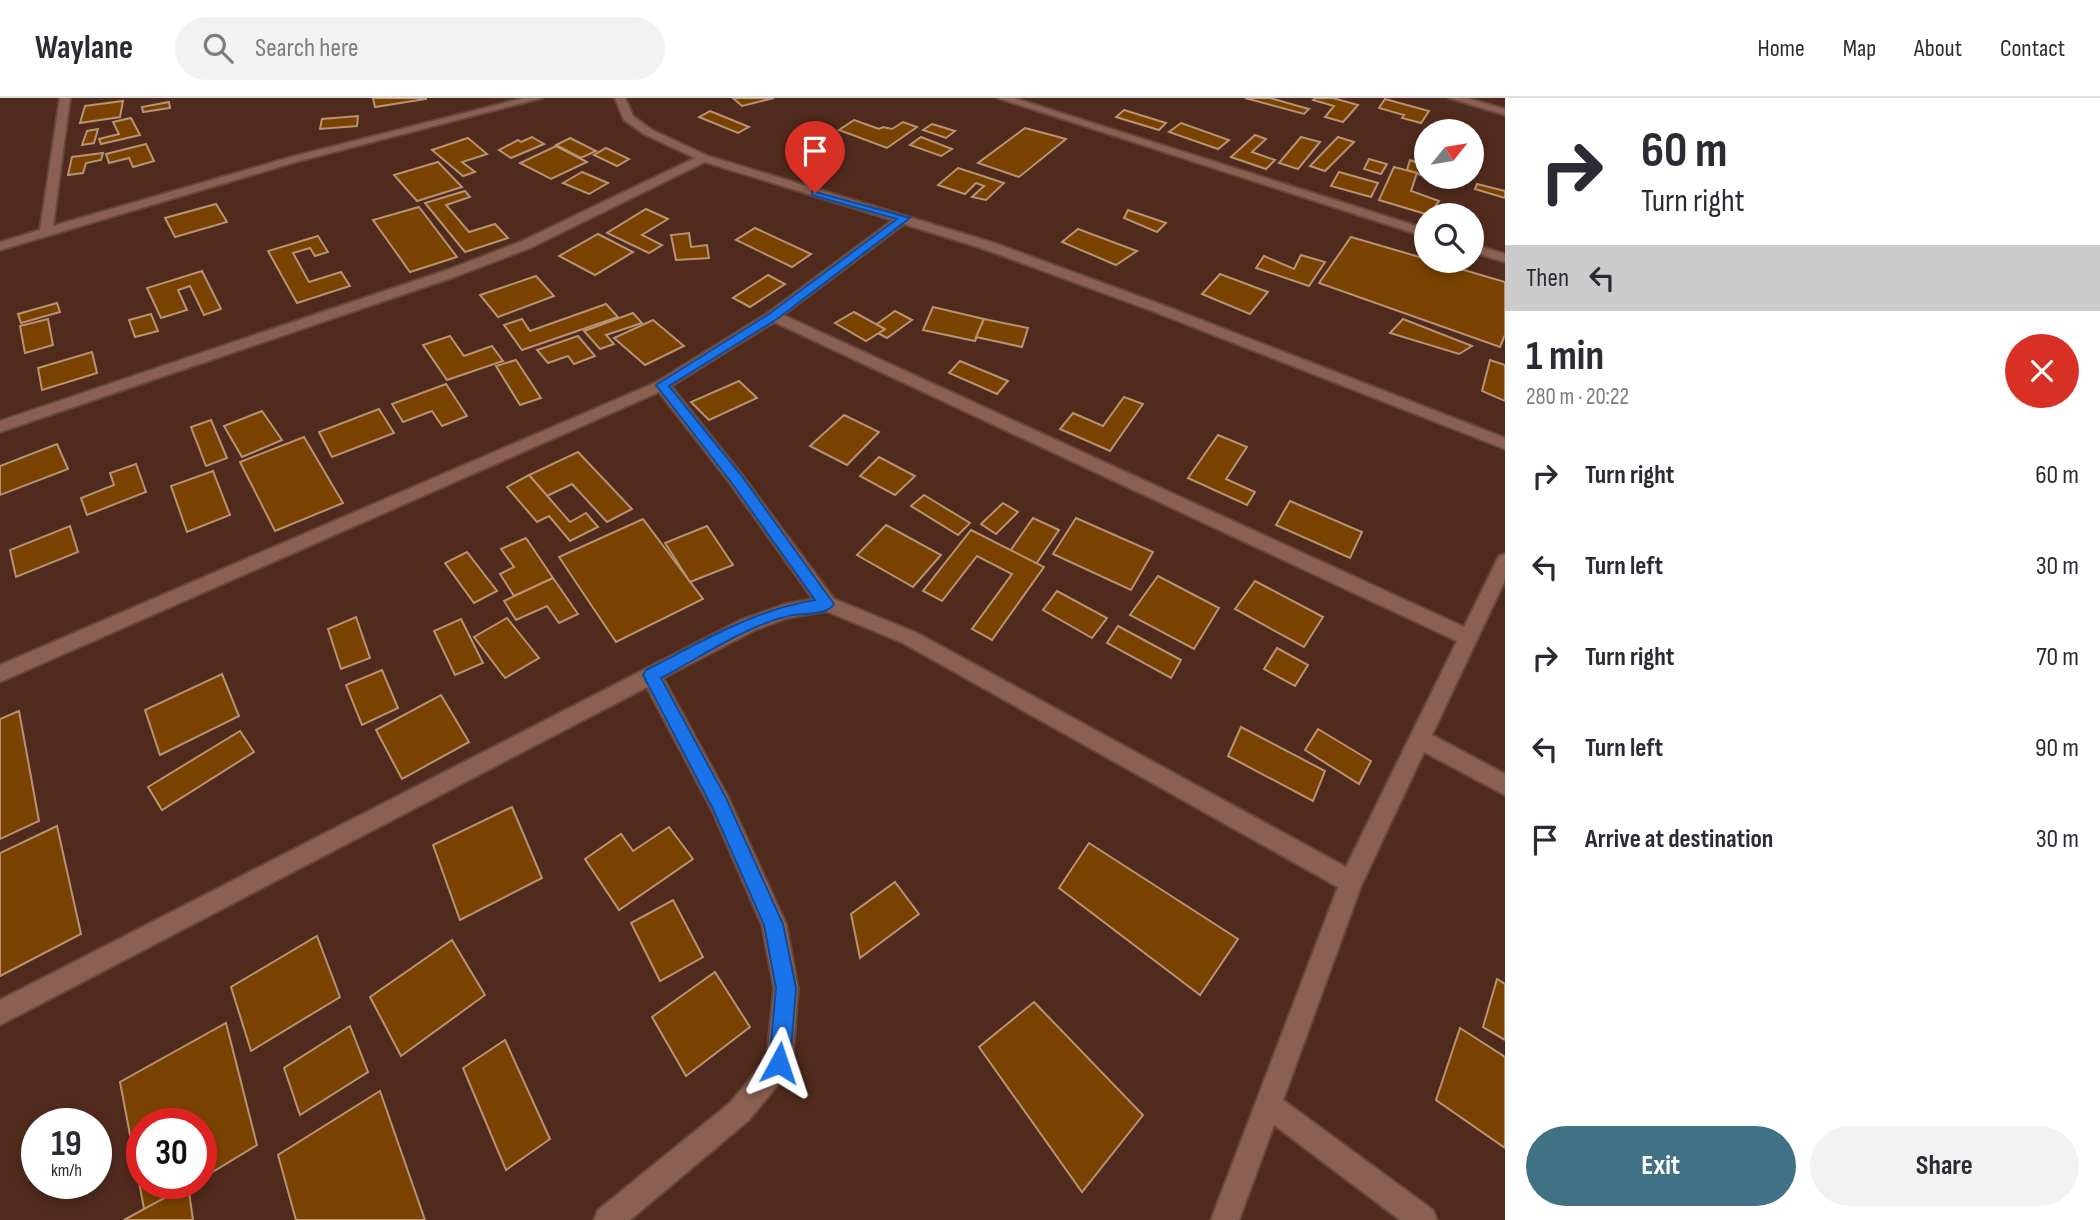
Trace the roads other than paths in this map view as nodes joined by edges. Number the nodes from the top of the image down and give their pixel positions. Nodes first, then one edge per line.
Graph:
1 (65, 98) edge
2 (537, 98) edge
3 (620, 98) edge
4 (1003, 98) edge
5 (1454, 98) edge
6 (1505, 112) edge
7 (704, 158) junction
8 (904, 218) junction
9 (1414, 229) edge
10 (46, 233) junction
11 (0, 246) edge
12 (1484, 252) edge
13 (1505, 258) edge
14 (773, 316) junction
15 (662, 385) junction
16 (0, 427) edge
17 (1505, 444) edge
18 (1505, 561) edge
19 (827, 604) junction
20 (1469, 638) junction
21 (0, 674) edge
22 (652, 675) junction
23 (1419, 739) junction
24 (1505, 785) edge
25 (1351, 882) junction
26 (0, 1013) edge
27 (1268, 1105) junction
28 (608, 1220) edge
29 (1225, 1220) edge
30 (1423, 1220) edge

1 - 10 street
2 - 10 street
3 - 7 street
4 - 9 street
5 - 6 street
7 - 8 street
7 - 16 street
8 - 14 street
8 - 17 street
10 - 11 street
12 - 13 street
14 - 15 street
14 - 20 street
15 - 19 street
15 - 21 street
18 - 20 street
19 - 22 street
19 - 25 street
20 - 23 street
22 - 26 street
22 - 28 street
23 - 24 street
23 - 25 street
25 - 27 street
27 - 29 street
27 - 30 street

